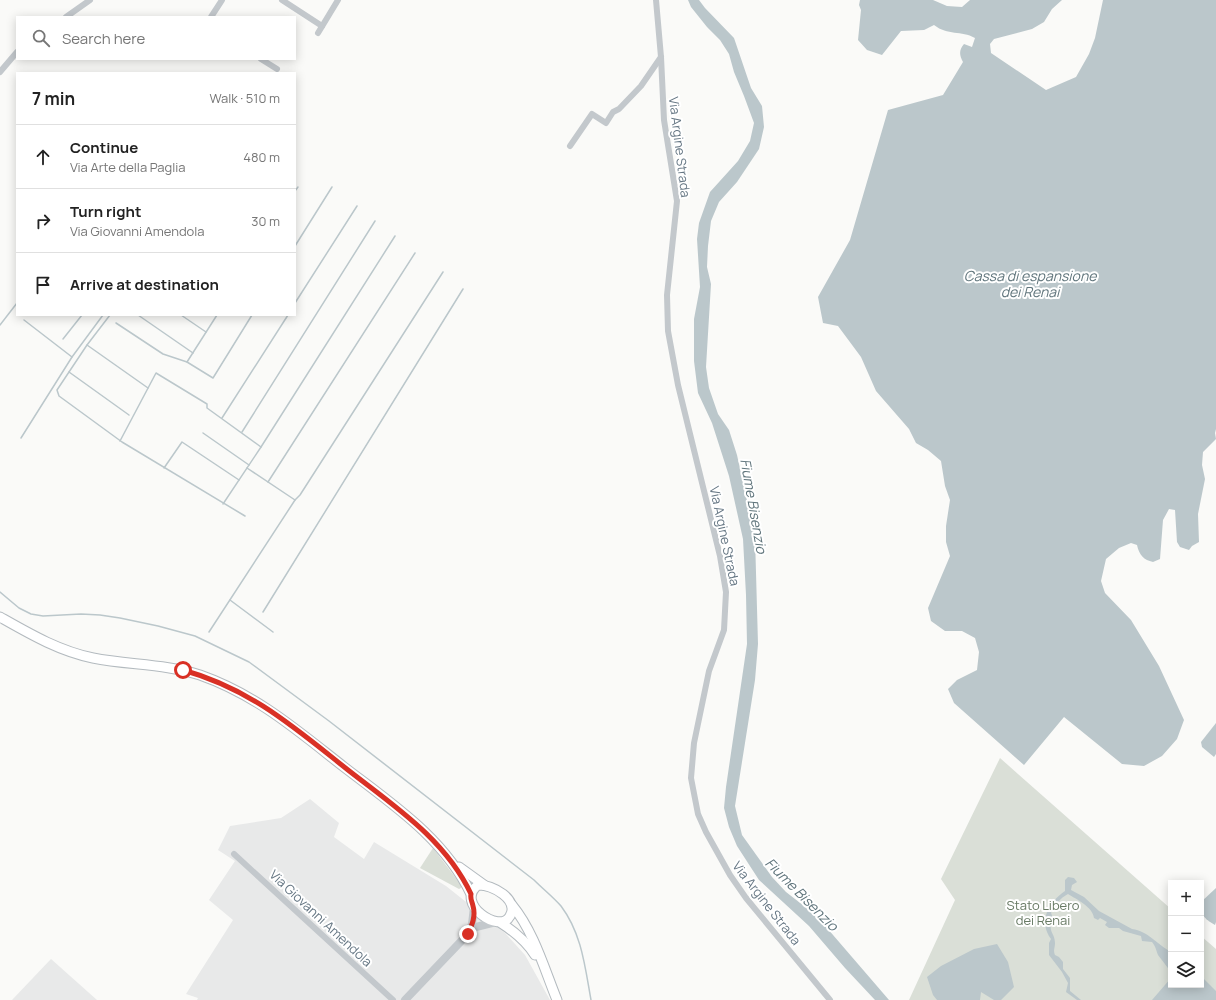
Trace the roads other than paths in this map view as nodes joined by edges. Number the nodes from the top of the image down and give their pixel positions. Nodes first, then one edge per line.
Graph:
1 (90, 0) edge
2 (222, 0) edge
3 (282, 0) edge
4 (338, 0) edge
5 (656, 0) edge
6 (67, 16) edge
7 (212, 16) edge
8 (322, 26) junction
9 (318, 33) dead end
10 (16, 53) edge
11 (661, 57) junction
12 (262, 60) edge
13 (277, 70) dead end
14 (0, 72) edge
15 (570, 146) dead end
16 (0, 617) edge
17 (234, 854) dead end
18 (452, 861) junction
19 (484, 885) junction
20 (471, 894) junction
21 (512, 905) junction
22 (474, 907) junction
23 (499, 923) junction
24 (468, 934) junction
25 (546, 975) junction
26 (393, 1000) edge
27 (405, 1000) edge
28 (557, 1000) edge
29 (830, 1000) edge

1 - 6 street
2 - 7 street
3 - 8 street
4 - 8 street
5 - 11 street, Via Argine Strada
8 - 9 street
10 - 14 street
11 - 15 street
11 - 29 street, Via Argine Strada
12 - 13 street
16 - 18 main road
17 - 26 street, Via Giovanni Amendola
18 - 19 main road
18 - 20 main road
19 - 20 main road
19 - 21 main road
20 - 22 main road
21 - 23 main road
21 - 25 main road
22 - 23 main road
22 - 24 street
23 - 24 street
23 - 25 main road
24 - 27 street
25 - 28 main road

